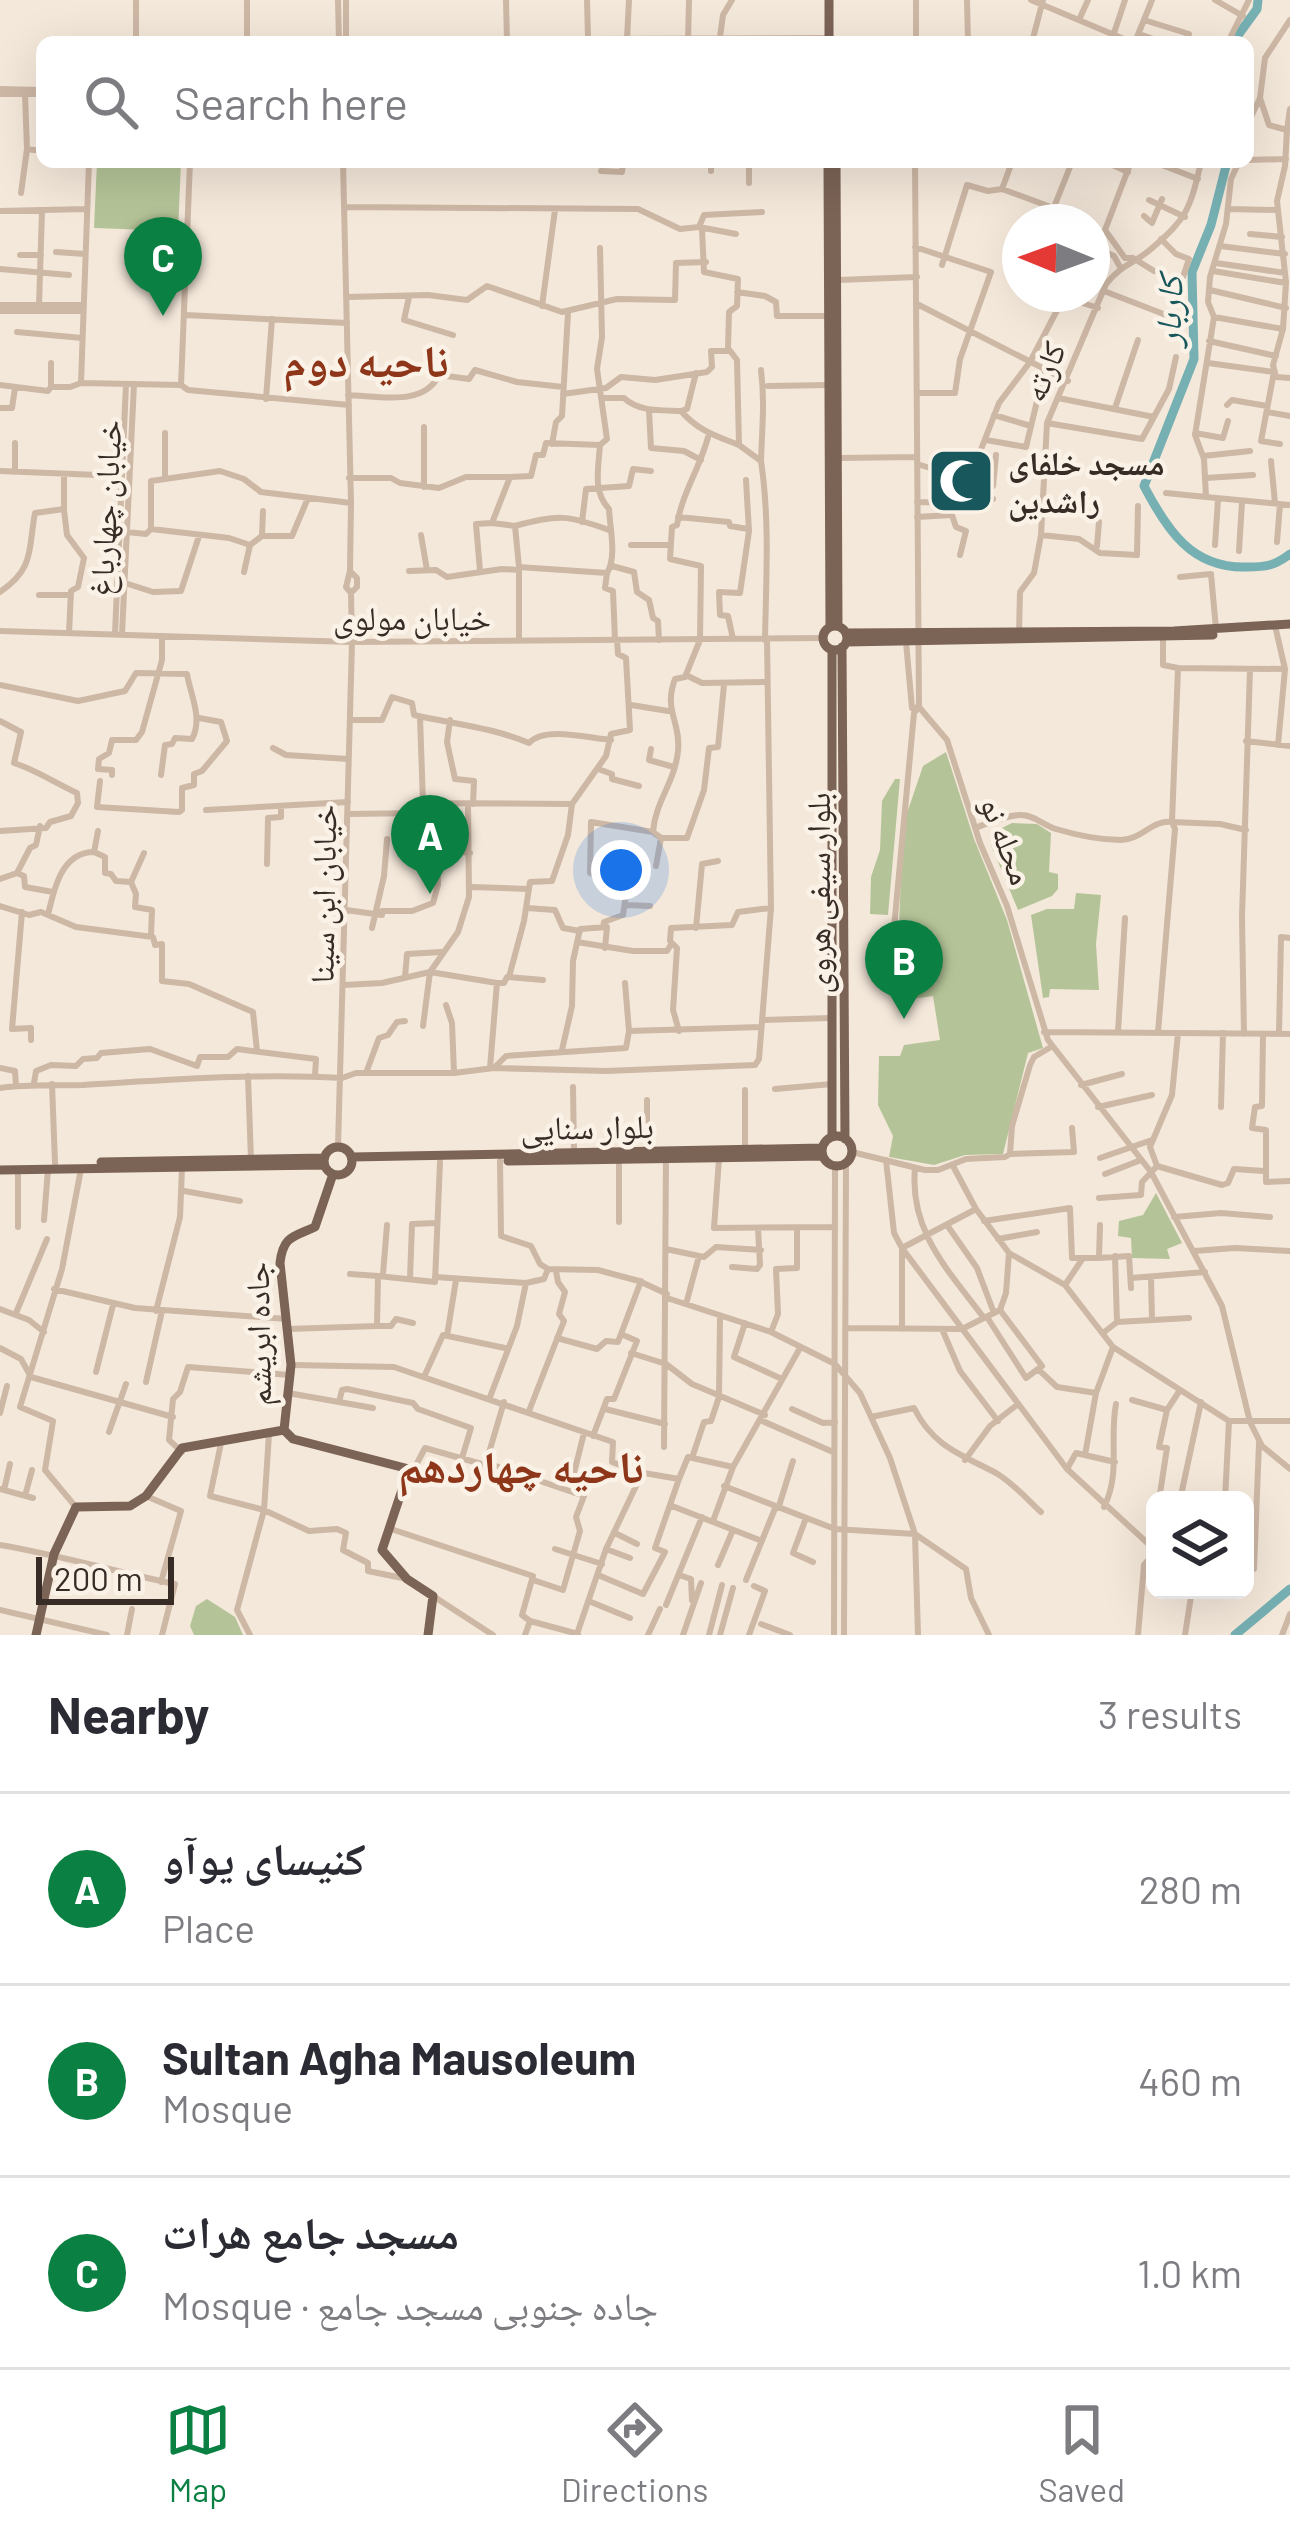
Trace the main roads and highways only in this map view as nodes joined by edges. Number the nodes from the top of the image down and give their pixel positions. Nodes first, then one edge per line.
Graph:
1 (832, 0) edge
2 (831, 36) edge
3 (832, 168) edge
4 (833, 280) junction
5 (833, 459) junction
6 (1290, 627) edge
7 (1216, 632) junction
8 (1019, 637) junction
9 (823, 638) road end
10 (839, 638) junction
11 (838, 986) junction
12 (832, 1137) junction
13 (845, 1139) junction
14 (822, 1152) junction
15 (666, 1155) junction
16 (352, 1160) junction
17 (324, 1161) junction
18 (182, 1164) junction
19 (52, 1166) junction
20 (0, 1167) edge
21 (333, 1174) junction
22 (284, 1430) junction
23 (36, 1635) edge
24 (428, 1635) edge

1 - 2 main road
3 - 4 main road, بلوار سیفی هروی
4 - 5 main road, بلوار سیفی هروی
4 - 5 main road, بلوار سیفی هروی
5 - 10 main road, بلوار سیفی هروی
6 - 7 main road
6 - 7 main road
7 - 8 main road
7 - 8 main road
8 - 10 main road
9 - 10 main road
10 - 11 main road, بلوار سیفی هروی
11 - 12 main road, بلوار سیفی هروی
11 - 13 main road, بلوار سیفی هروی
12 - 13 main road
12 - 14 main road
13 - 14 main road
14 - 15 main road, بلوار سنایی
14 - 15 main road, بلوار سنایی
15 - 16 main road, بلوار سنایی
15 - 16 main road, بلوار سنایی
16 - 17 main road
16 - 21 main road
17 - 18 main road
17 - 18 main road
17 - 21 main road
18 - 19 main road
18 - 19 main road
19 - 20 main road
19 - 20 main road
21 - 22 main road, جاده ابریشم
22 - 23 main road, جاده ابریشم
22 - 24 main road

